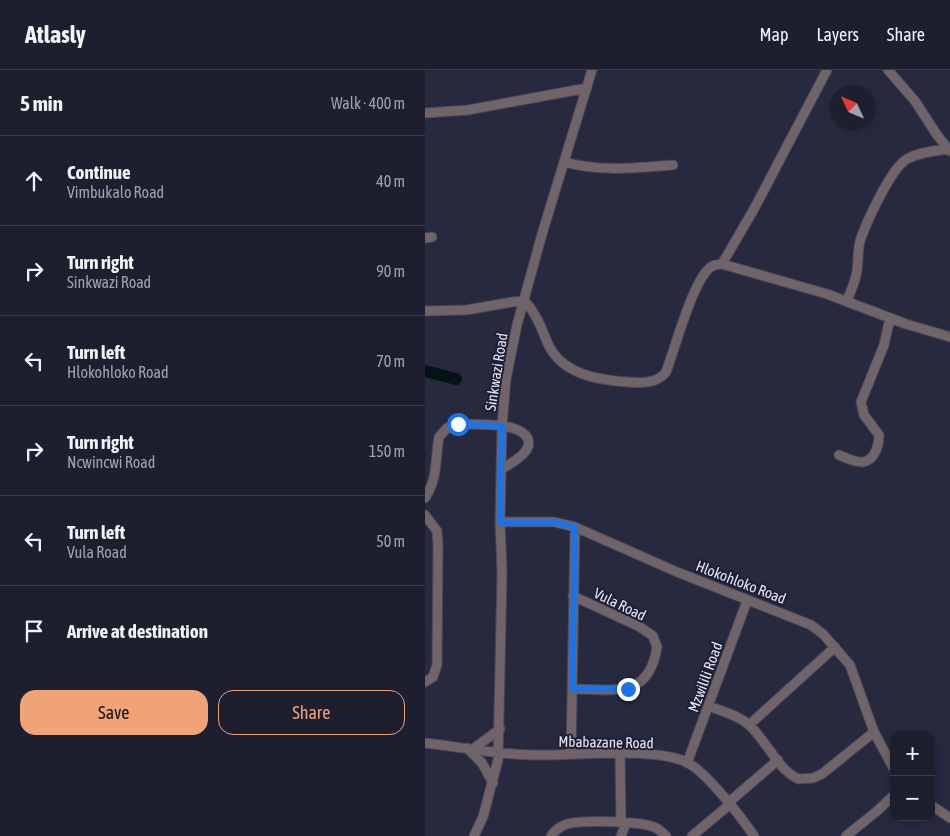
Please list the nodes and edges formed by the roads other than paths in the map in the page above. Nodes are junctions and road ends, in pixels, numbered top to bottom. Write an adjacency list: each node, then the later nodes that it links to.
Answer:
1 (592, 70): 4 (street, Sinkwazi Road)
2 (827, 70): 9 (street)
3 (888, 70): 6 (street)
4 (587, 88): 5 (street); 7 (street, Sinkwazi Road)
5 (425, 113)
6 (949, 150): 11 (street)
7 (564, 162): 8 (street); 10 (street, Sinkwazi Road)
8 (673, 165)
9 (722, 264): 10 (street); 11 (street)
10 (524, 300): 12 (street); 15 (street, Sinkwazi Road)
11 (847, 301): 13 (street)
12 (425, 310)
13 (890, 318): 14 (street); 16 (street)
14 (950, 337)
15 (502, 426): 17 (street, Sinkwazi Road); 17 (street); 18 (street)
16 (839, 455)
17 (502, 470): 20 (street, Sinkwazi Road)
18 (425, 498)
19 (425, 515): 25 (street)
20 (500, 522): 21 (street, Hlokohloko Road); 29 (street, Sinkwazi Road)
21 (575, 527): 22 (street); 23 (street, Hlokohloko Road)
22 (573, 596): 26 (street); 26 (street, Vula Road)
23 (747, 601): 24 (street, Hlokohloko Road); 27 (street, Mzwilili Road)
24 (835, 647): 28 (street); 30 (street, Hlokohloko Road)
25 (425, 682)
26 (572, 689): 34 (street)
27 (709, 706): 28 (street); 38 (street, Mzwilili Road)
28 (749, 725): 36 (street)
29 (499, 729): 32 (street); 33 (street, Sinkwazi Road)
30 (874, 732): 36 (street); 37 (street, Hlokohloko Road)
31 (425, 743): 32 (street, Mbabazane Road)
32 (470, 748): 33 (street, Mbabazane Road); 39 (street)
33 (498, 752): 34 (street, Mbabazane Road); 39 (street, Sinkwazi Road)
34 (571, 754): 35 (street, Mbabazane Road)
35 (621, 754): 38 (street, Mbabazane Road); 44 (street)
36 (778, 760): 41 (street)
37 (890, 762)
38 (687, 763): 41 (street, Mbabazane Road)
39 (493, 783): 45 (street, Sinkwazi Road)
40 (890, 799): 51 (street)
41 (728, 804): 49 (street); 50 (street, Mbabazane Road)
42 (935, 808): 43 (street)
43 (950, 818)
44 (623, 823): 46 (street); 47 (street); 48 (street)
45 (474, 836)
46 (551, 836)
47 (621, 836)
48 (666, 836)
49 (692, 836)
50 (754, 836)
51 (846, 836)

